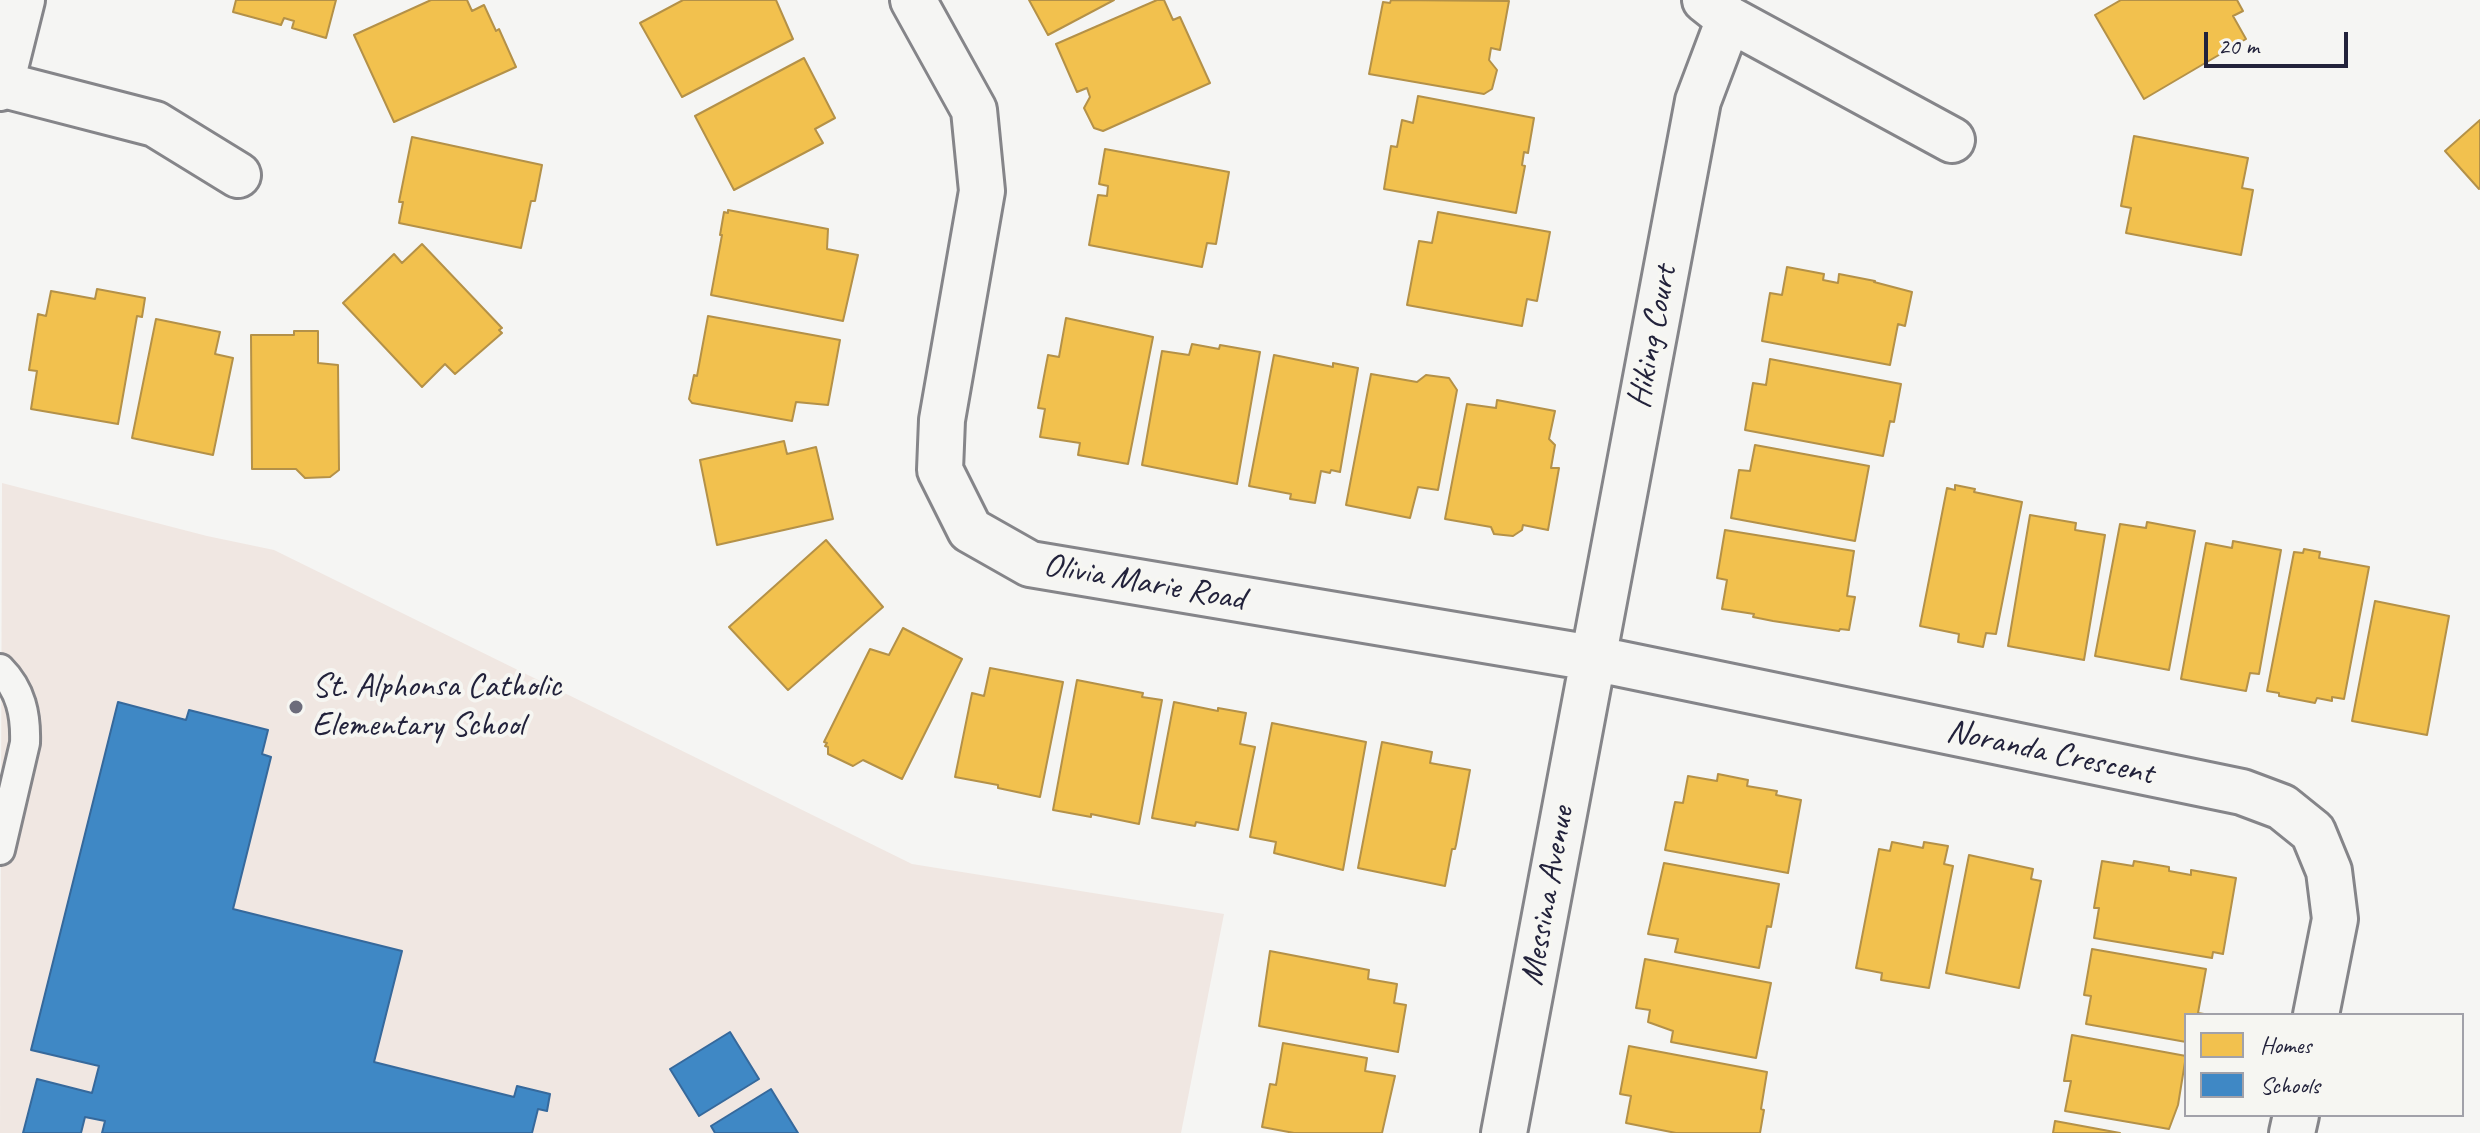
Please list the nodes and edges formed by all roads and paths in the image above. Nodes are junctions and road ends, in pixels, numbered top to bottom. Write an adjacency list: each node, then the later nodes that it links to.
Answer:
1 (22, 0): 4 (street)
2 (913, 0): 7 (street, Olivia Marie Road)
3 (1717, 10): 5 (street, Hiking Court); 7 (street, Hiking Court)
4 (0, 85): 6 (street)
5 (1952, 140)
6 (238, 175)
7 (1592, 658): 10 (street, Noranda Crescent); 11 (street, Messina Avenue)
8 (0, 669): 9 (lane)
9 (0, 850)
10 (2316, 1013)
11 (1504, 1133)

